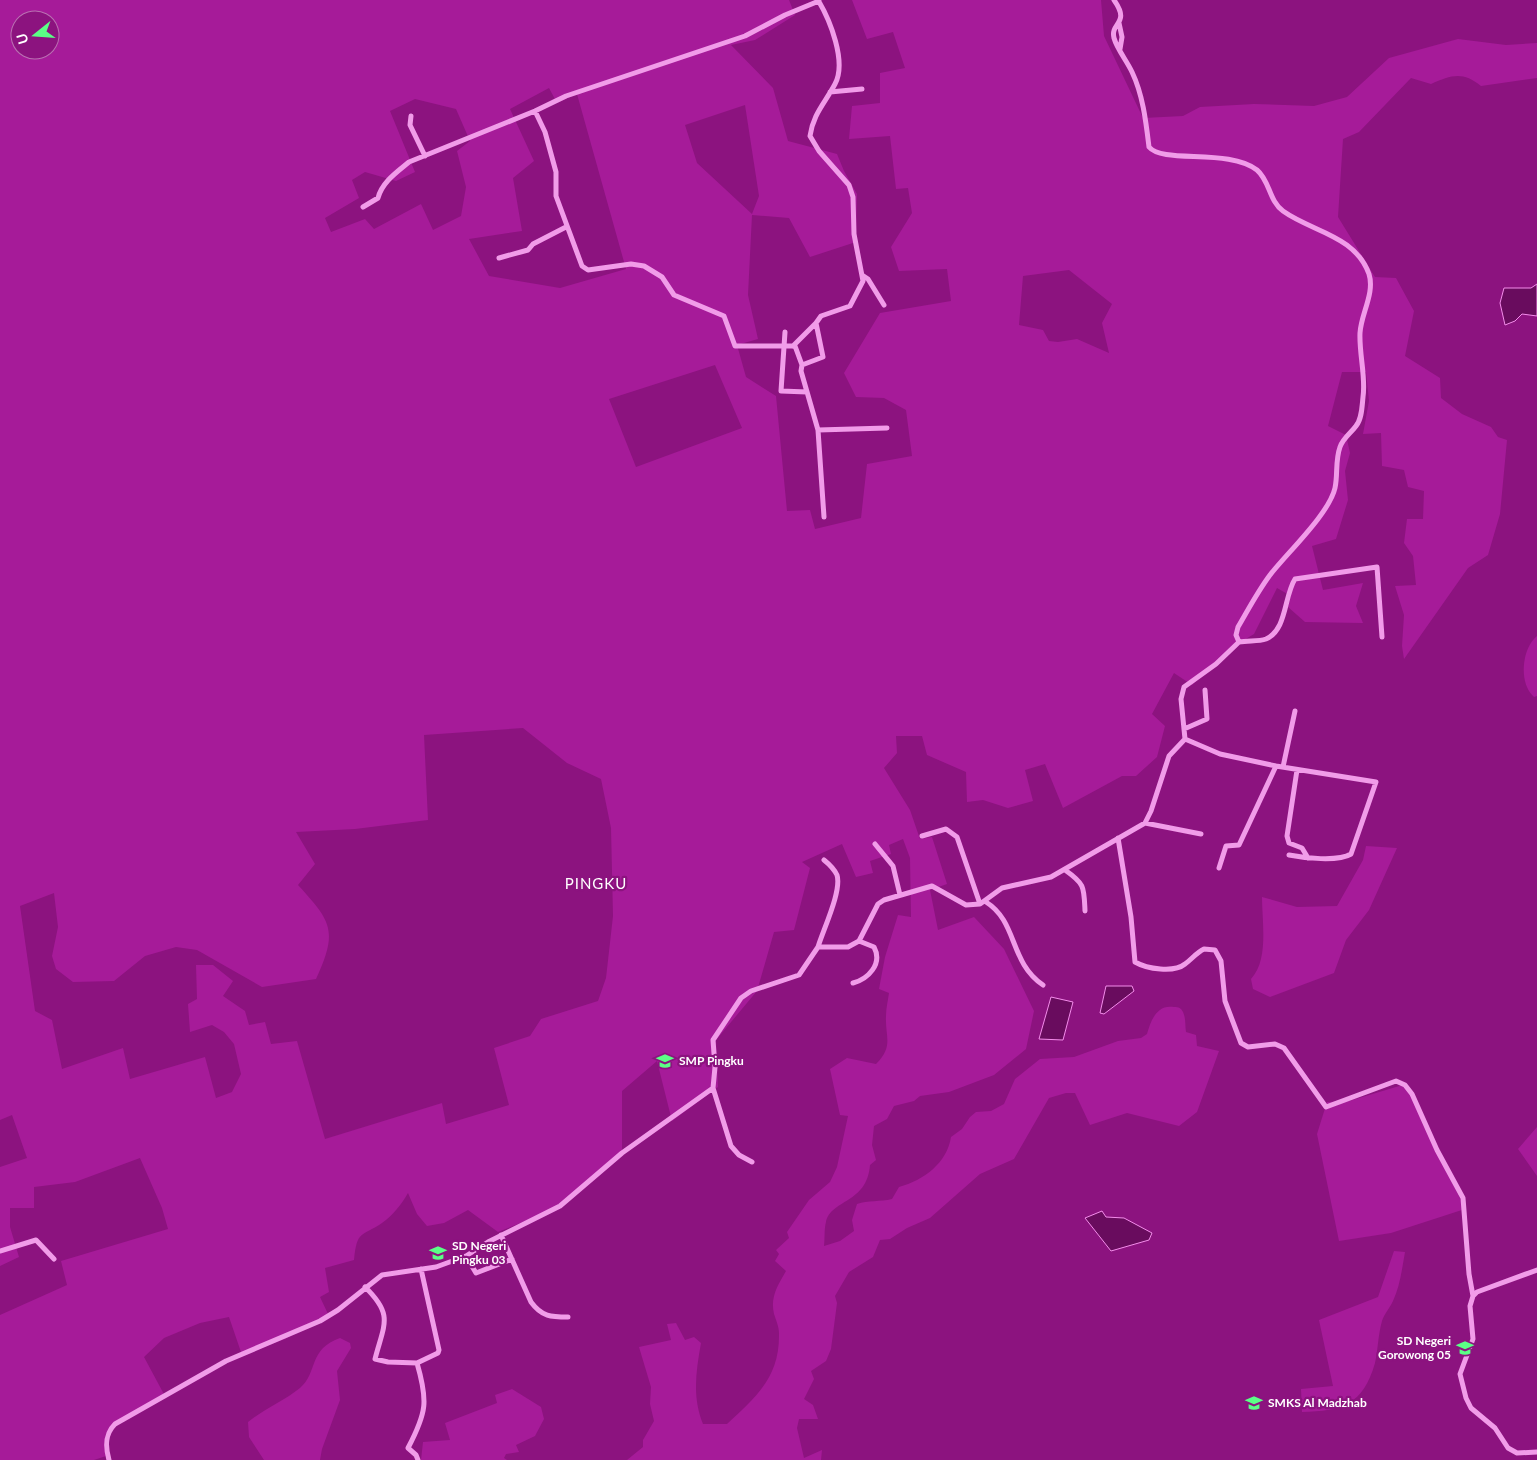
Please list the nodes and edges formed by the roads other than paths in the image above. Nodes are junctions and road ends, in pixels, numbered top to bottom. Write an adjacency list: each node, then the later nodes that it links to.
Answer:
1 (1114, 0): 23 (street)
2 (819, 1): 4 (street); 5 (street)
3 (862, 89): 4 (street)
4 (830, 92): 11 (street)
5 (535, 111): 7 (street); 9 (street)
6 (411, 116): 7 (street)
7 (425, 156): 8 (street)
8 (363, 207)
9 (566, 227): 10 (street); 15 (street)
10 (499, 258)
11 (862, 275): 12 (street); 13 (street)
12 (884, 305)
13 (816, 322): 16 (street); 17 (street)
14 (785, 332): 15 (street)
15 (784, 345): 16 (street); 18 (street)
16 (792, 346): 17 (street)
17 (802, 365): 18 (street)
18 (807, 392): 20 (street)
19 (887, 428): 20 (street)
20 (818, 430): 21 (street)
21 (824, 518)
22 (1382, 636): 23 (street)
23 (1239, 642): 26 (street)
24 (1205, 690): 26 (street)
25 (1295, 711): 29 (street)
26 (1184, 729): 27 (street)
27 (1185, 739): 28 (street); 31 (street)
28 (1276, 766): 29 (street); 39 (street)
29 (1283, 767): 30 (street)
30 (1297, 770): 37 (street); 37 (street)
31 (1145, 823): 32 (street); 34 (street)
32 (1201, 834)
33 (922, 836): 43 (street)
34 (1118, 838): 40 (street); 59 (street)
35 (874, 844): 41 (street)
36 (1289, 855): 37 (street)
37 (1308, 858)
38 (824, 860): 46 (street)
39 (1219, 868)
40 (1065, 870): 42 (street); 44 (street)
41 (900, 895): 43 (street); 45 (street)
42 (986, 902): 43 (street); 48 (street)
43 (980, 904)
44 (1085, 910)
45 (859, 941): 46 (street); 47 (street)
46 (818, 947): 49 (street)
47 (852, 983)
48 (1043, 985)
49 (713, 1088): 50 (street); 51 (street)
50 (752, 1162)
51 (502, 1235): 53 (street); 55 (street)
52 (0, 1251): 54 (street)
53 (466, 1256): 55 (street); 56 (street)
54 (54, 1259)
55 (512, 1259): 60 (street)
56 (421, 1269): 58 (street); 61 (street)
57 (1537, 1270): 59 (street)
58 (366, 1287): 61 (street); 63 (street)
59 (1473, 1296): 62 (street)
60 (568, 1317)
61 (417, 1363): 64 (street)
62 (1537, 1452)
63 (109, 1460)
64 (418, 1460)

